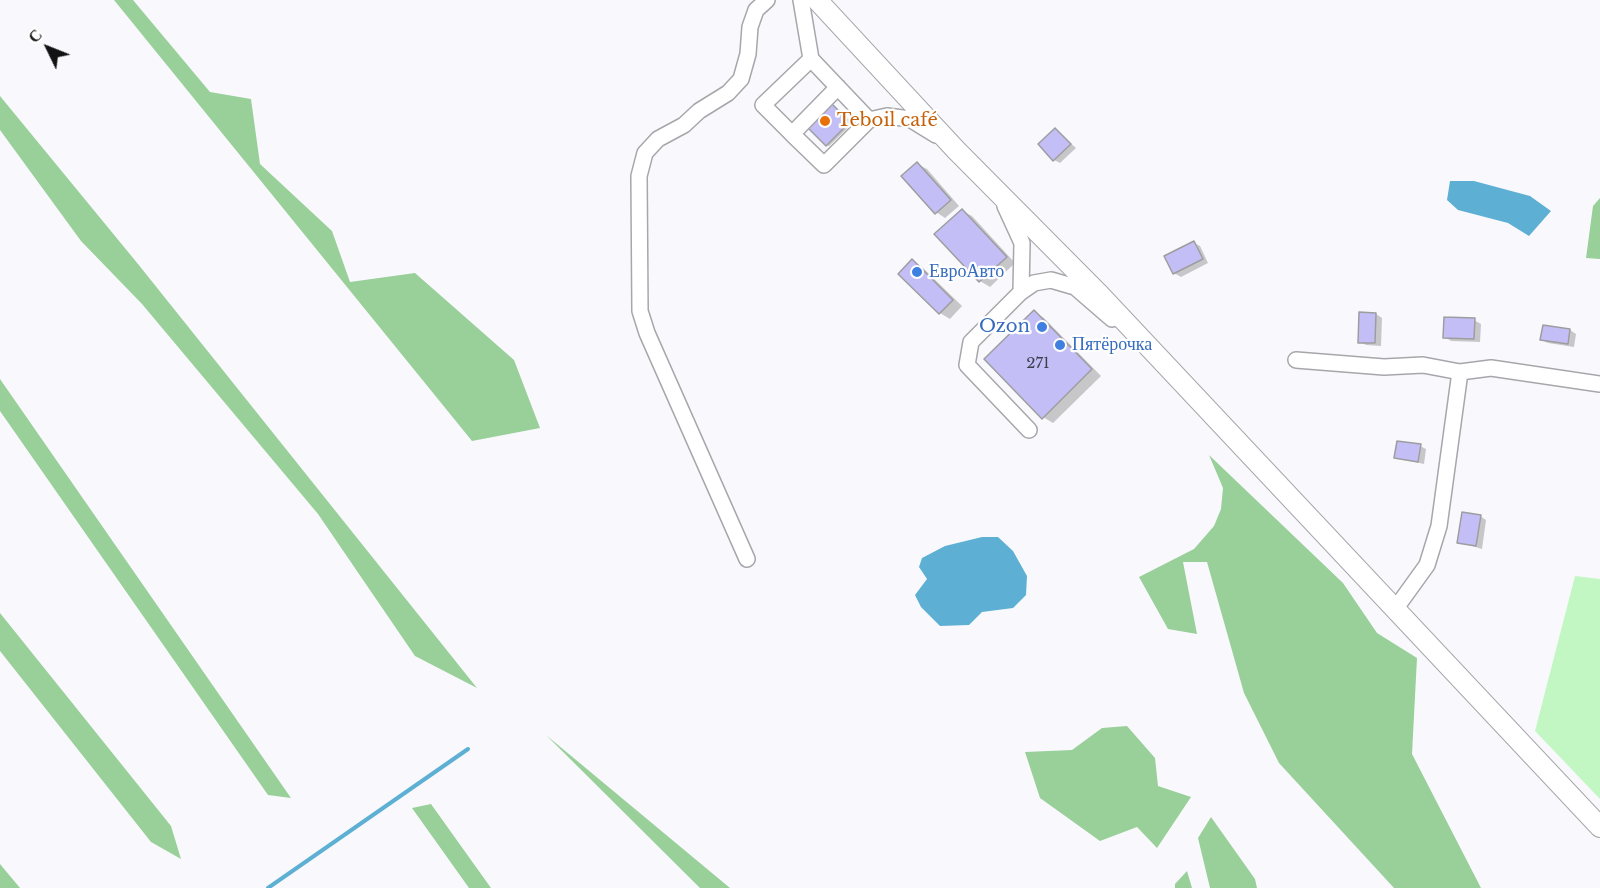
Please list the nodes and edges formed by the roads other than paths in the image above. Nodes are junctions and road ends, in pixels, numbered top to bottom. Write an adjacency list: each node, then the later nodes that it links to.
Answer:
1 (767, 0): 16 (lane)
2 (801, 0): 4 (lane)
3 (817, 0): 8 (main road)
4 (811, 58): 5 (lane); 7 (lane)
5 (838, 87): 6 (lane); 7 (lane)
6 (869, 120): 7 (lane); 8 (lane)
7 (792, 134)
8 (956, 150): 9 (main road)
9 (987, 182): 10 (lane); 12 (main road)
10 (1021, 292): 12 (lane); 15 (lane)
11 (1296, 360): 13 (lane)
12 (1172, 371): 17 (main road)
13 (1460, 372): 14 (lane); 17 (lane)
14 (1600, 384)
15 (1029, 430)
16 (747, 559)
17 (1396, 608): 18 (main road)
18 (1600, 827)

